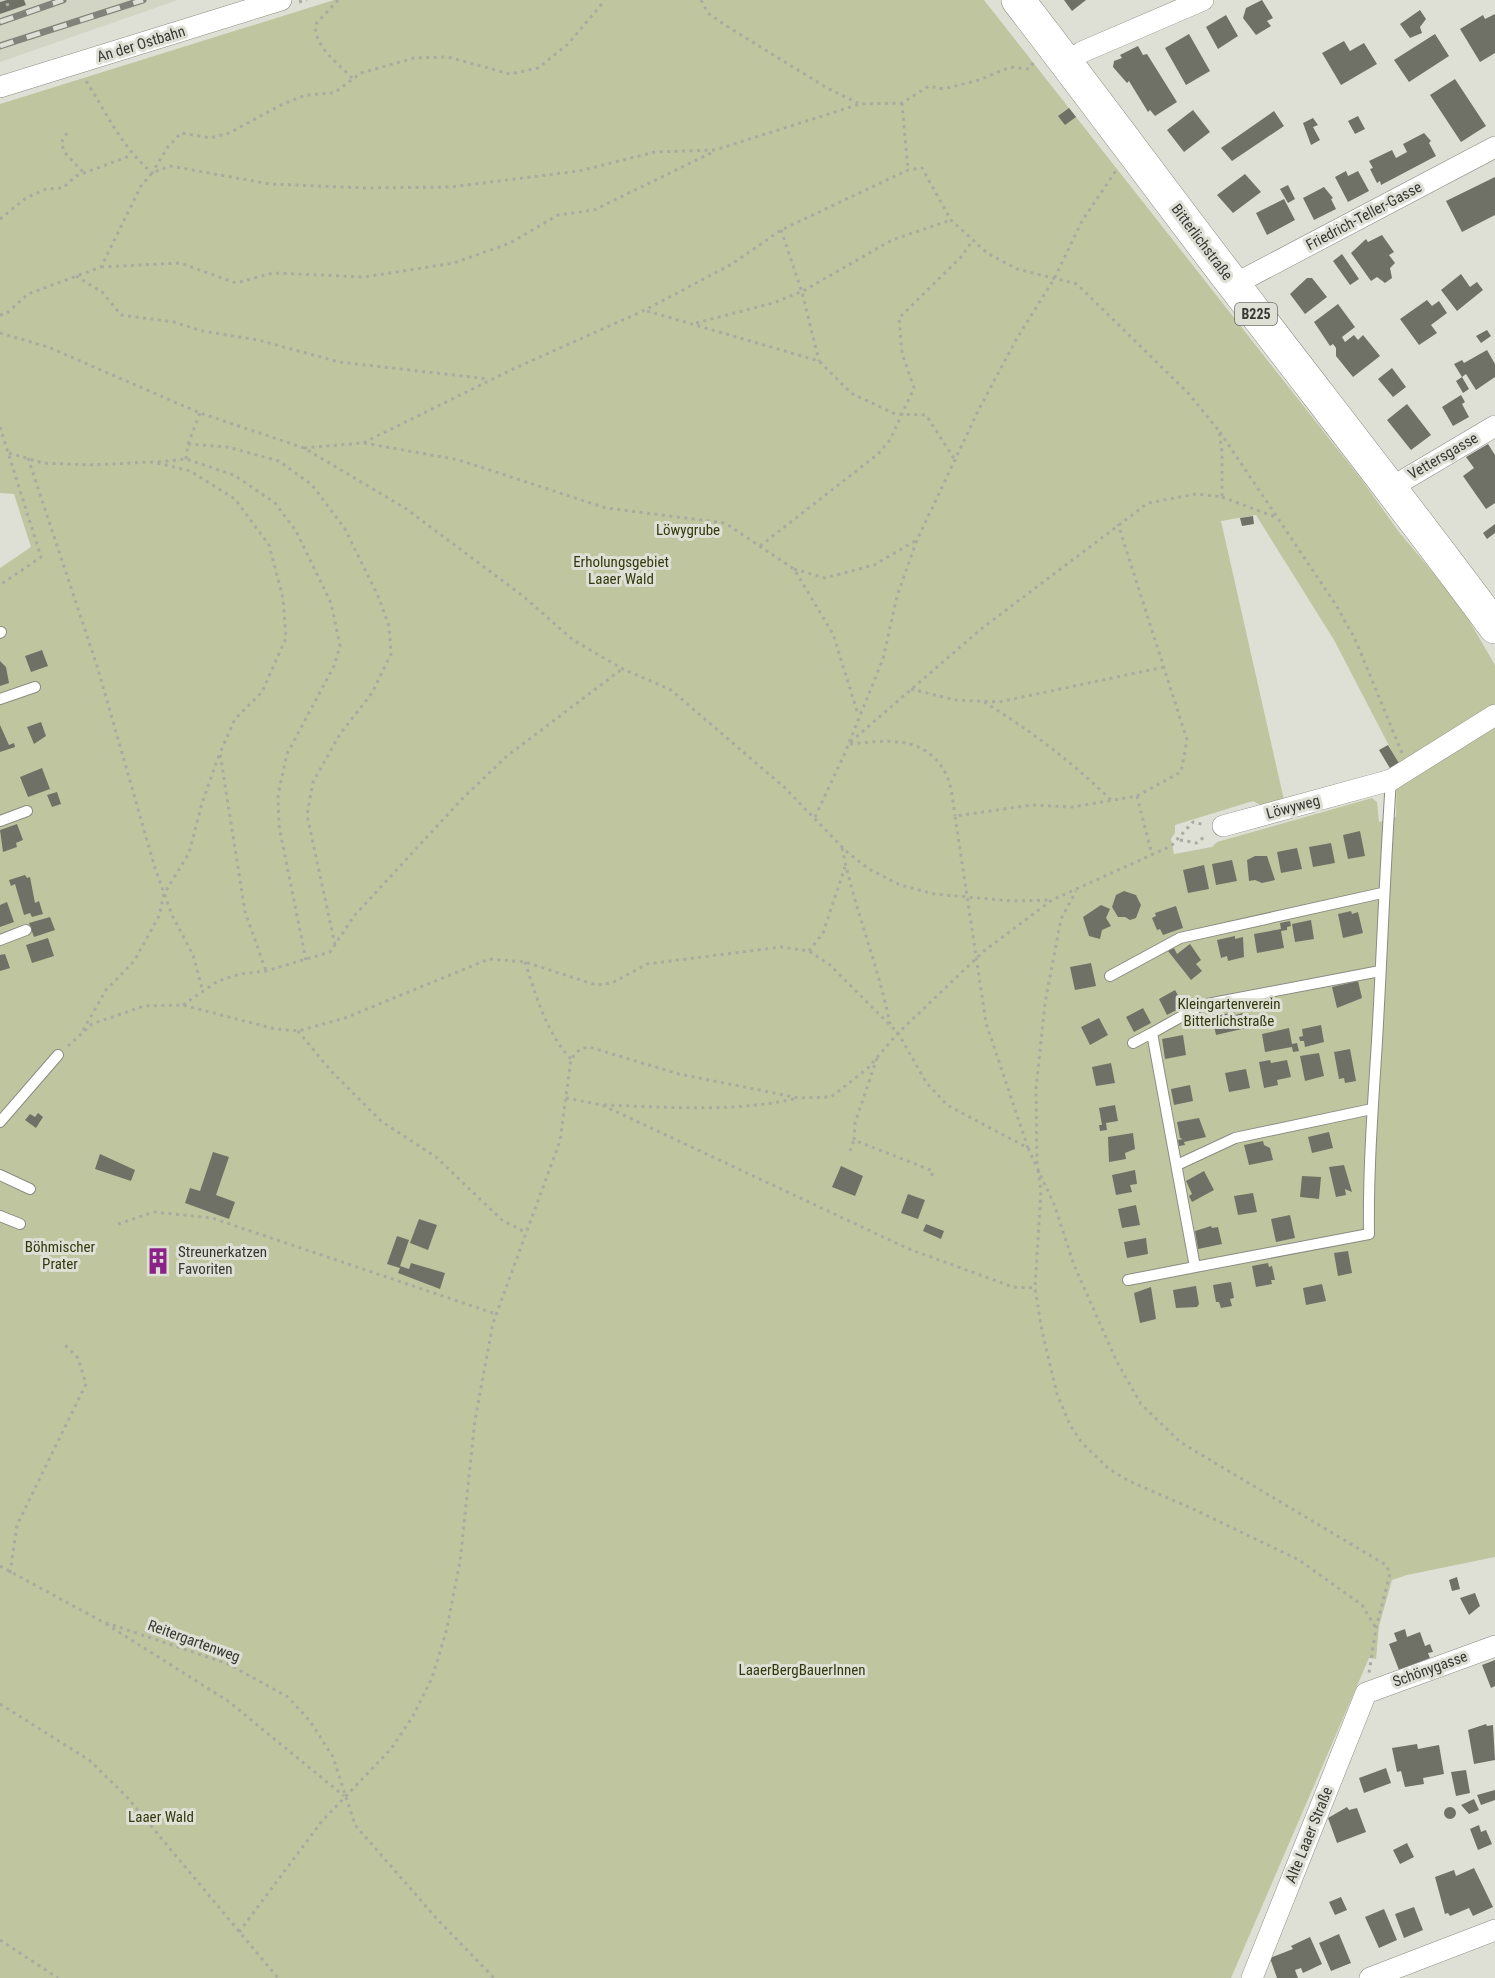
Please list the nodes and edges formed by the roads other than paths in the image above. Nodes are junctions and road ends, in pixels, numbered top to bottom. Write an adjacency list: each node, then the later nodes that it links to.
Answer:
1 (281, 0): 5 (street, An der Ostbahn)
2 (1018, 0): 4 (main road, Bitterlichstraße / B225)
3 (1203, 0): 4 (street)
4 (1052, 60): 7 (main road, Bitterlichstraße / B225)
5 (0, 87)
6 (1495, 147): 7 (street, Friedrich-Teller-Gasse)
7 (1233, 285): 9 (main road, Bitterlichstraße / B225)
8 (1495, 426): 9 (street, Vettersgasse)
9 (1392, 487): 10 (main road, Bitterlichstraße / B225)
10 (1495, 627)
11 (35, 687): 12 (lane)
12 (0, 699)
13 (1495, 715): 14 (street, Löwyweg)
14 (1390, 780): 17 (street, Löwyweg); 18 (lane)
15 (27, 811): 16 (lane)
16 (0, 821)
17 (1217, 827)
18 (1382, 893): 21 (lane); 22 (lane)
19 (26, 930): 20 (lane)
20 (0, 940)
21 (1380, 971): 23 (lane); 26 (lane)
22 (1110, 976)
23 (1152, 1033): 24 (lane); 28 (lane)
24 (1133, 1043)
25 (58, 1055): 27 (lane)
26 (1372, 1108): 28 (lane); 33 (lane)
27 (0, 1122)
28 (1178, 1165): 33 (lane)
29 (0, 1174): 30 (lane)
30 (30, 1189)
31 (0, 1216): 32 (lane)
32 (20, 1224)
33 (1195, 1267): 34 (lane)
34 (1128, 1280)
35 (1495, 1646): 36 (street, Schönygasse)
36 (1367, 1685): 38 (street, Alte Laaer Straße)
37 (1495, 1930): 39 (street)
38 (1252, 1978)
39 (1370, 1978)

